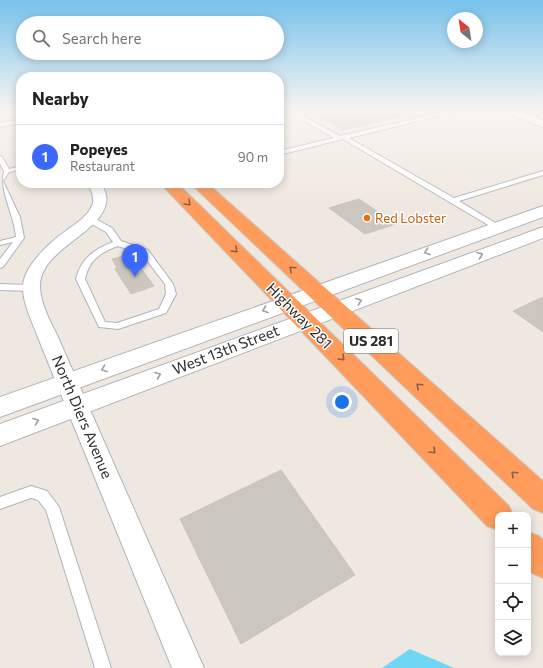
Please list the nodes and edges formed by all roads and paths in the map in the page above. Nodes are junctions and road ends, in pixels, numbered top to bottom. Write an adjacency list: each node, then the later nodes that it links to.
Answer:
1 (325, 141): 3 (lane)
2 (348, 141): 12 (lane)
3 (284, 152)
4 (0, 158): 6 (lane)
5 (16, 169): 6 (lane)
6 (7, 171): 8 (lane)
7 (543, 173): 12 (lane)
8 (0, 181): 17 (lane)
9 (98, 188): 14 (street)
10 (173, 188): 24 (highway, Highway 281 / US 281, one-way to 24)
11 (203, 188): 23 (highway, Highway 281 / US 281, one-way to 11)
12 (453, 201): 15 (lane)
13 (543, 211): 15 (main road, West 13th Street)
14 (90, 220): 18 (lane); 22 (street)
15 (498, 227): 23 (main road, West 13th Street, one-way to 23)
16 (543, 232): 25 (main road, West 13th Street, one-way to 16)
17 (20, 238): 19 (lane); 20 (lane)
18 (118, 243): 18 (lane)
19 (0, 244)
20 (0, 265)
21 (0, 287): 22 (lane)
22 (30, 288): 27 (street, North Diers Avenue)
23 (317, 292): 24 (main road, West 13th Street); 25 (highway, Highway 281 / US 281)
24 (286, 302): 26 (highway, Highway 281 / US 281); 27 (main road, West 13th Street, one-way to 27)
25 (336, 309): 26 (main road, West 13th Street); 31 (highway, Highway 281 / US 281, one-way to 25)
26 (304, 321): 28 (main road, West 13th Street, one-way to 26); 33 (highway, Highway 281 / US 281, one-way to 33)
27 (67, 383): 28 (street, North Diers Avenue); 29 (main road, West 13th Street)
28 (77, 406): 30 (main road, West 13th Street, one-way to 28); 37 (street, North Diers Avenue)
29 (0, 407)
30 (0, 435)
31 (543, 500)
32 (0, 503): 36 (lane)
33 (495, 513)
34 (530, 548): 35 (highway)
35 (543, 562)
36 (103, 668)
37 (188, 668)

